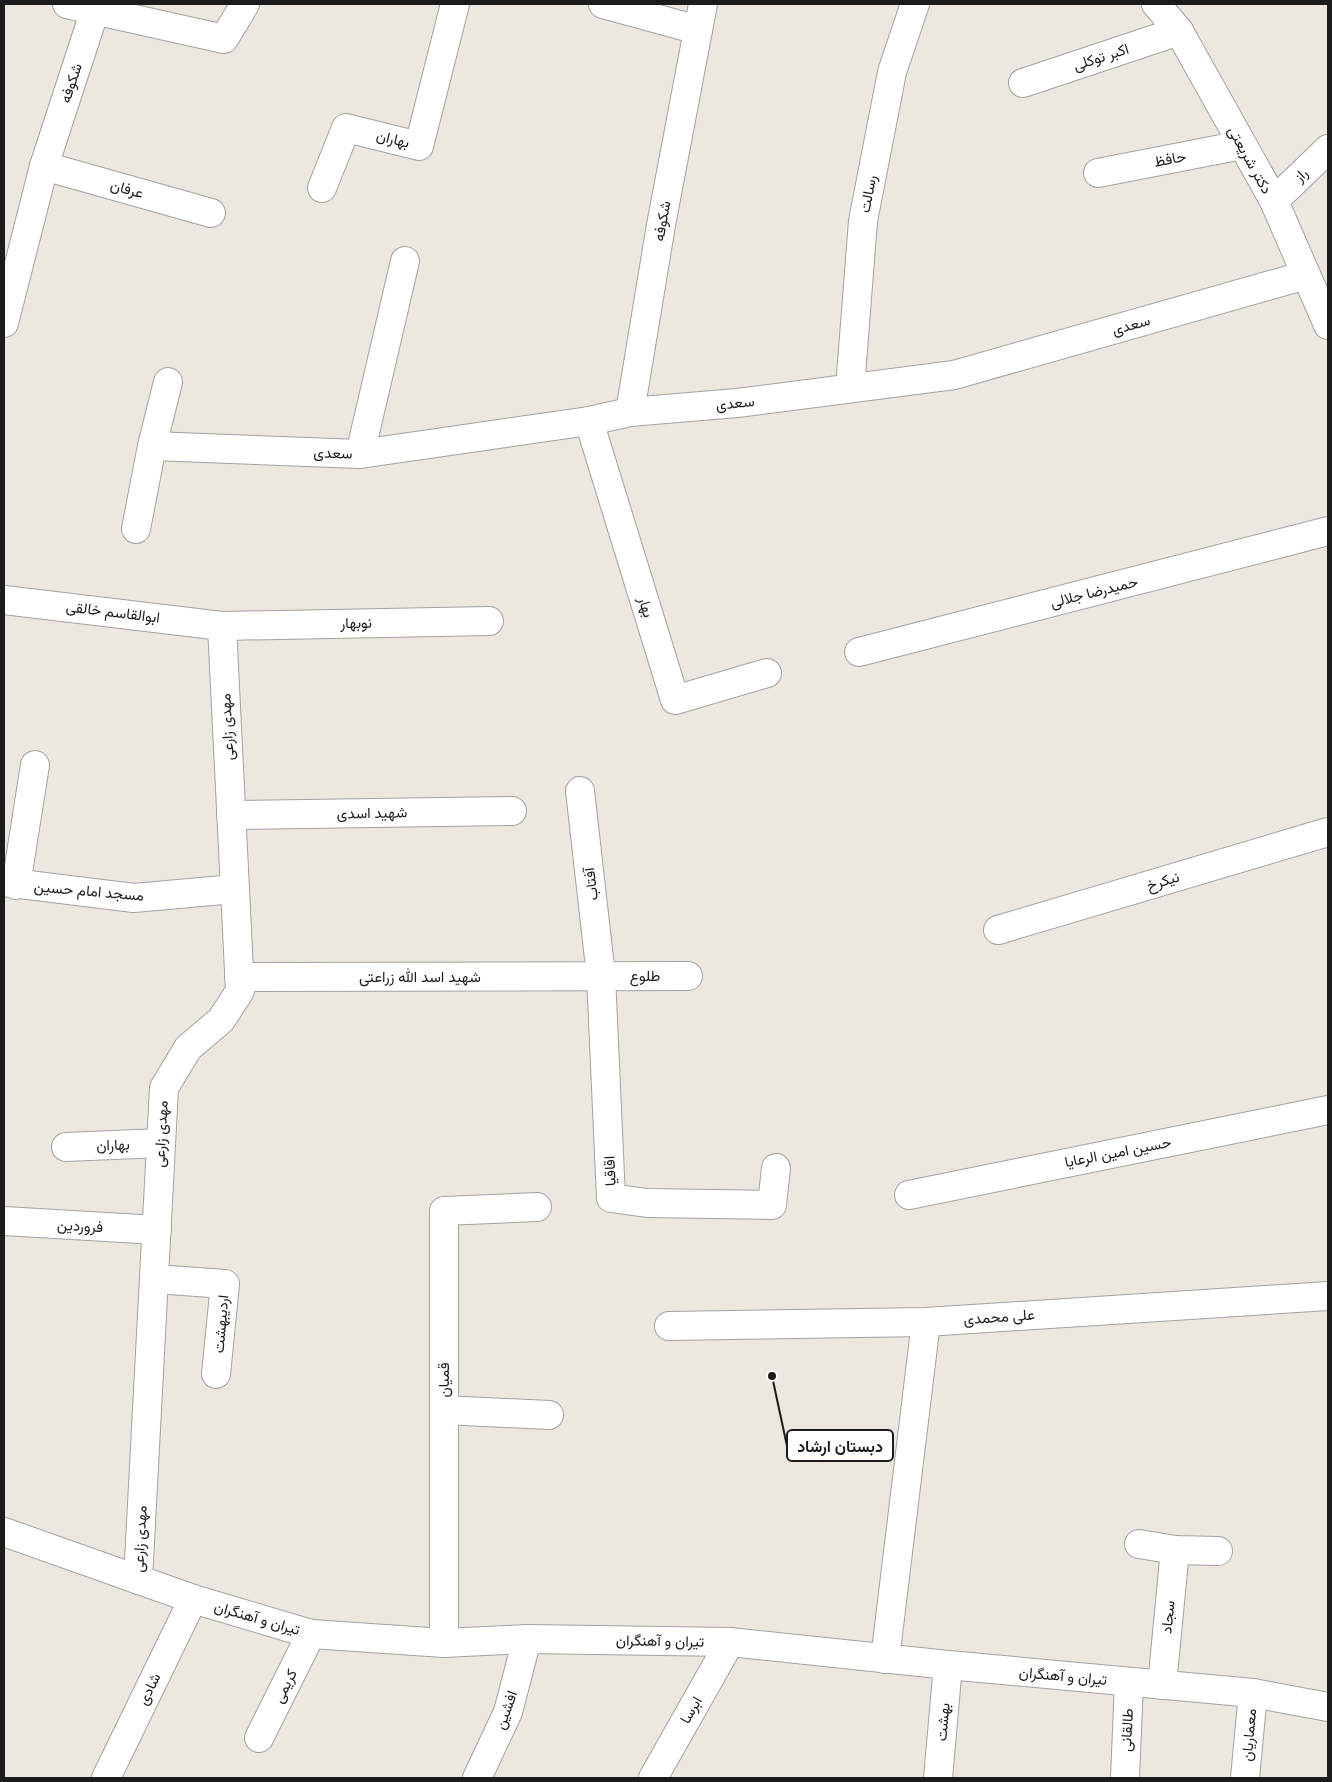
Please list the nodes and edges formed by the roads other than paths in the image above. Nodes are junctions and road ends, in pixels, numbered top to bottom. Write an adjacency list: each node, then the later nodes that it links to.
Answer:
1 (67, 4): 8 (street)
2 (245, 4): 8 (street)
3 (455, 4): 16 (street, بهاران)
4 (604, 4): 9 (street)
5 (703, 4): 9 (street, شکوفه)
6 (914, 4): 24 (street, رسالت)
7 (1156, 4): 10 (street, دکتر شریعتی)
8 (95, 10): 14 (street, شکوفه)
9 (698, 30): 25 (street, شکوفه)
10 (1178, 31): 11 (street, اکبر توکلی); 12 (street, دکتر شریعتی)
11 (1023, 83)
12 (1242, 145): 15 (street, حافظ); 17 (street, دکتر شریعتی)
13 (1328, 149): 17 (street, راز)
14 (44, 166): 18 (street, عرفان); 22 (street, شکوفه)
15 (1098, 173)
16 (322, 188)
17 (1274, 201): 20 (street, دکتر شریعتی)
18 (211, 213)
19 (405, 261): 28 (street)
20 (1306, 275): 21 (street, دکتر شریعتی); 24 (street, سعدی)
21 (1324, 307)
22 (4, 323)
23 (168, 382): 27 (street)
24 (850, 388): 25 (street, سعدی)
25 (630, 412): 26 (street, سعدی)
26 (589, 421): 28 (street, سعدی); 35 (street, بهار)
27 (152, 446): 28 (street, سعدی); 29 (street)
28 (360, 454)
29 (136, 529)
30 (1328, 532): 34 (street, حمیدرضا جلالی)
31 (4, 600): 33 (street, ابوالقاسم خالقی)
32 (490, 621): 33 (street, نوبهار)
33 (222, 626): 39 (street, مهدی زارعی)
34 (859, 652)
35 (767, 673)
36 (35, 765): 41 (street)
37 (580, 791): 44 (street, آفتاب)
38 (512, 811): 39 (street, شهید اسدی)
39 (231, 815): 42 (street, مهدی زارعی)
40 (1328, 832): 43 (street, نیکرخ)
41 (10, 883): 42 (street, مسجد امام حسین)
42 (234, 889): 46 (street, مهدی زارعی)
43 (998, 930)
44 (601, 976): 45 (street, طلوع); 46 (street, شهید اسد الله زراعتی); 50 (street, اقاقیا)
45 (688, 976)
46 (239, 977): 48 (street, مهدی زارعی)
47 (1328, 1110): 51 (street, حسین امین الرعایا)
48 (161, 1144): 49 (street, بهاران); 54 (street, مهدی زارعی)
49 (66, 1147)
50 (776, 1168)
51 (909, 1195)
52 (537, 1207): 60 (street, قمیان)
53 (4, 1221): 54 (street, فروردین)
54 (157, 1230): 55 (street, مهدی زارعی)
55 (155, 1280): 59 (street, اردیبهشت); 66 (street, مهدی زارعی)
56 (1328, 1296): 57 (street, علی محمدی)
57 (926, 1322): 58 (street, علی محمدی); 72 (street)
58 (669, 1326)
59 (216, 1374)
60 (444, 1410): 61 (street); 71 (street, قمیان)
61 (549, 1415)
62 (4, 1532): 66 (street, تیران و آهنگران)
63 (1139, 1544): 64 (street)
64 (1175, 1550): 65 (street); 75 (street, سجاد)
65 (1218, 1551)
66 (138, 1580): 67 (street, تیران و آهنگران)
67 (193, 1599): 68 (street, تیران و آهنگران); 79 (street, شادی)
68 (311, 1634): 71 (street, تیران و آهنگران); 78 (street, کریمی)
69 (527, 1639): 70 (street, تیران و آهنگران); 71 (street, تیران و آهنگران); 80 (street, افشین)
70 (730, 1642): 72 (street, تیران و آهنگران); 81 (street, ابرسا)
71 (444, 1643)
72 (885, 1659): 73 (street, تیران و آهنگران)
73 (948, 1665): 74 (street, تیران و آهنگران); 82 (street, بهشت)
74 (1129, 1682): 75 (street, تیران و آهنگران); 83 (street, طالقانی)
75 (1162, 1685): 76 (street, تیران و آهنگران)
76 (1253, 1692): 77 (street, تیران و آهنگران); 84 (street, معماریان)
77 (1328, 1707)
78 (259, 1738)
79 (106, 1778)
80 (477, 1778)
81 (653, 1778)
82 (938, 1778)
83 (1125, 1778)
84 (1245, 1778)

